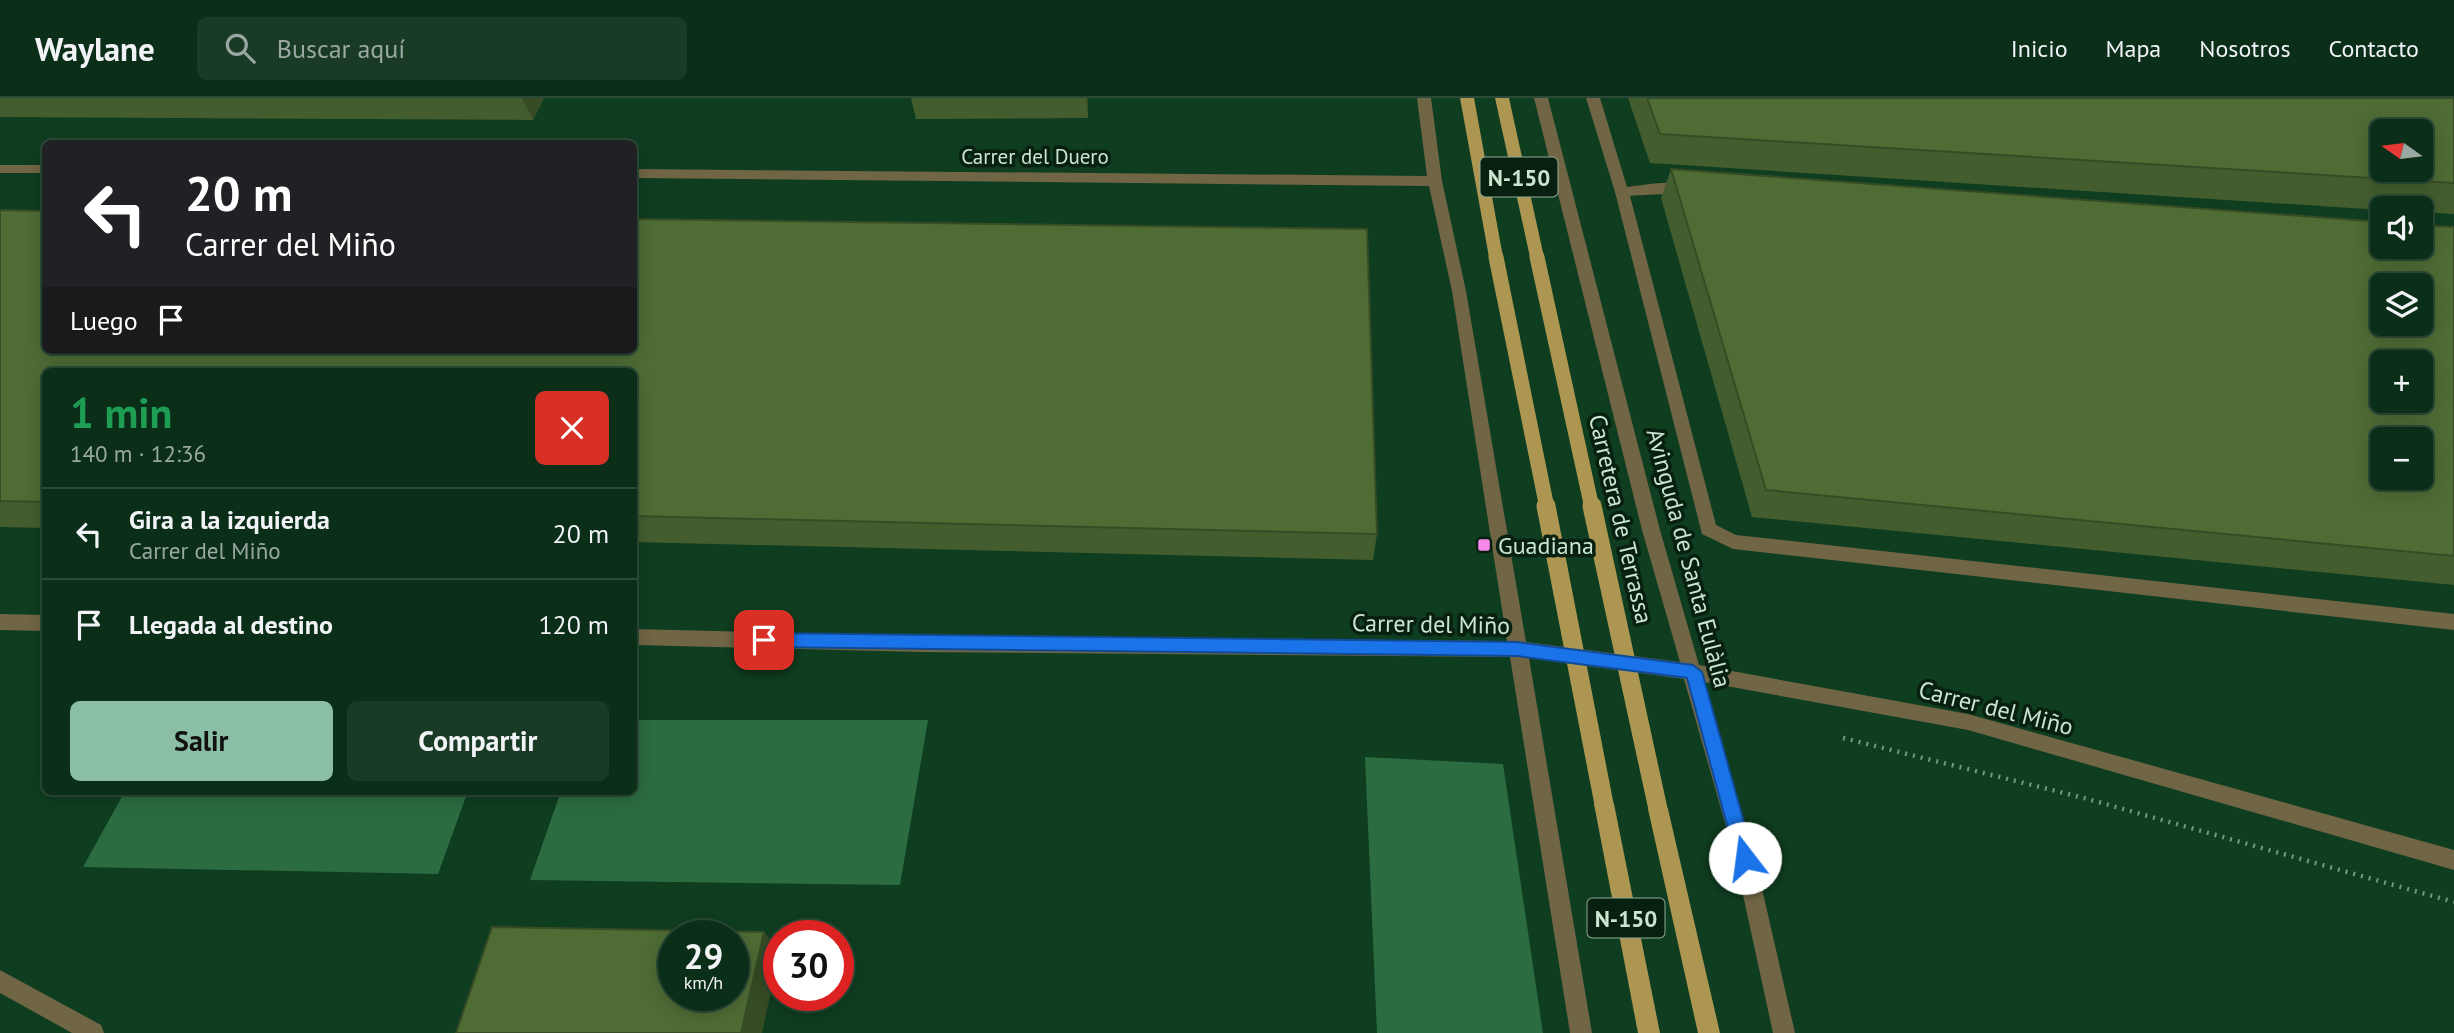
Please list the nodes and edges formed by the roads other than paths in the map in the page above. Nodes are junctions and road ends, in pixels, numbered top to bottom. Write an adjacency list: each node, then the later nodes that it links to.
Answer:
1 (1424, 98): 9 (street)
2 (1467, 98): 22 (main road, N-150, bridge)
3 (1502, 98): 23 (main road, Carretera de Terrassa / N-150, bridge)
4 (1541, 98): 17 (street, Avinguda de Santa Eulàlia)
5 (1593, 98): 11 (street)
6 (0, 169): 7 (street)
7 (42, 169)
8 (637, 174): 9 (street, Carrer del Duero)
9 (1435, 181): 16 (street)
10 (1701, 191): 11 (street)
11 (1622, 192): 13 (street)
12 (0, 622): 14 (street)
13 (2454, 622)
14 (42, 623)
15 (637, 637): 16 (street, Carrer del Miño)
16 (1517, 649): 17 (street, Carrer del Miño); 21 (street)
17 (1693, 672): 18 (street, Carrer del Miño); 24 (street, Avinguda de Santa Eulàlia)
18 (2454, 860)
19 (0, 981): 20 (street)
20 (93, 1033)
21 (1581, 1033)
22 (1649, 1033)
23 (1709, 1033)
24 (1784, 1033)

